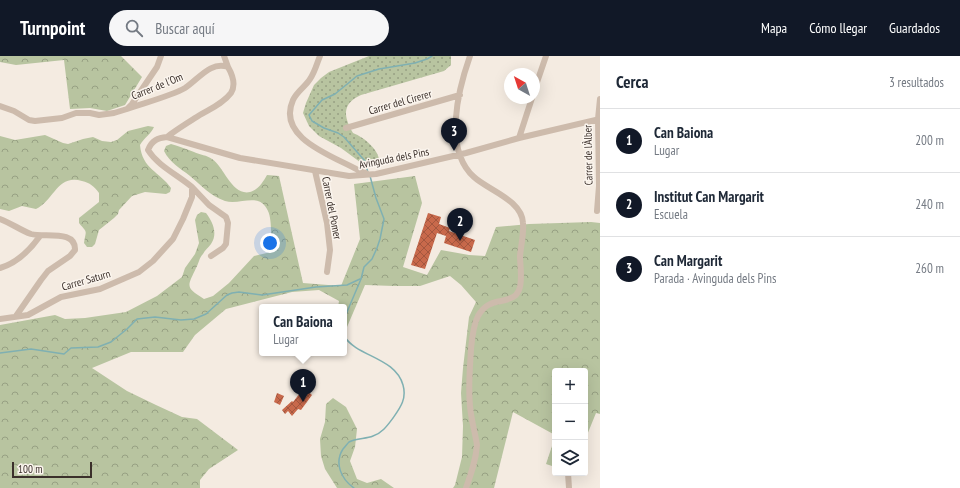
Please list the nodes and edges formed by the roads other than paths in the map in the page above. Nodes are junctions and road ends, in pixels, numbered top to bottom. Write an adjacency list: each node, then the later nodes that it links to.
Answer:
1 (161, 56): 12 (street)
2 (224, 56): 6 (street)
3 (320, 56): 19 (street)
4 (470, 56): 8 (street)
5 (546, 56): 7 (street)
6 (228, 67): 12 (street, Carrer de l'Om); 15 (street)
7 (540, 74)
8 (460, 95): 14 (street, Carrer del Cirerer); 17 (street)
9 (600, 99): 13 (street, Carrer de l'Àlber)
10 (530, 104): 16 (street)
11 (0, 106): 12 (street, Carrer de l'Om)
12 (127, 109)
13 (599, 119): 16 (street, Avinguda dels Pins); 21 (street, Carrer de l'Àlber)
14 (346, 128)
15 (167, 137): 18 (street, Avinguda dels Pins); 20 (street)
16 (519, 138): 17 (street, Avinguda dels Pins)
17 (459, 154): 19 (street, Avinguda dels Pins); 30 (street)
18 (315, 171): 19 (street, Avinguda dels Pins); 26 (street, Carrer del Pomer)
19 (370, 175)
20 (192, 187): 24 (street); 27 (street, Carrer Saturn)
21 (597, 211)
22 (0, 219): 23 (street)
23 (40, 236): 25 (street); 27 (street)
24 (211, 256)
25 (0, 268)
26 (327, 272)
27 (16, 316): 28 (street, Carrer Saturn)
28 (0, 319)
29 (568, 476): 31 (street)
30 (466, 488)
31 (569, 488)

